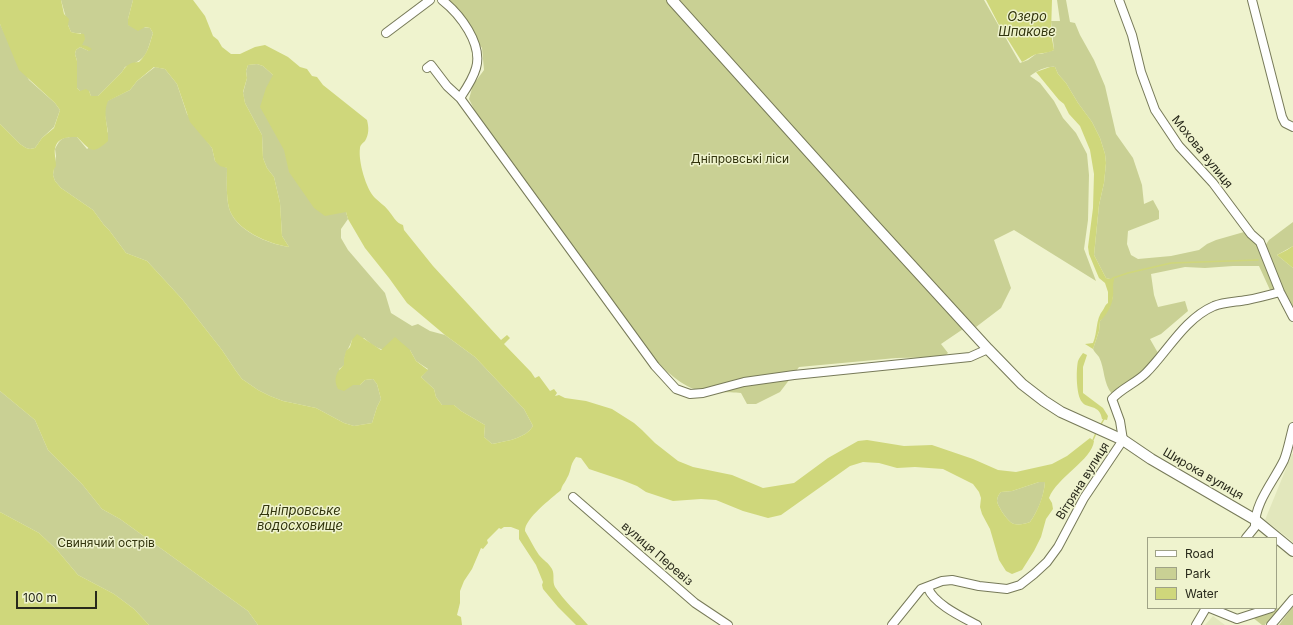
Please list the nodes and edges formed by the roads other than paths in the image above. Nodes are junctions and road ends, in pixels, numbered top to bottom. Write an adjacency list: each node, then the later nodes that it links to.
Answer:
1 (430, 0): 6 (street)
2 (442, 0): 8 (street)
3 (672, 0): 12 (main road, Широка вулиця)
4 (1119, 0): 10 (street, Мохова вулиця)
5 (1252, 0): 9 (street)
6 (386, 33)
7 (427, 68): 8 (street)
8 (460, 98): 12 (street)
9 (1293, 127)
10 (1280, 292): 11 (street); 14 (street, Вітряна вулиця)
11 (1293, 317)
12 (988, 349): 14 (main road, Широка вулиця)
13 (1293, 427): 16 (street)
14 (1123, 440): 16 (main road, Широка вулиця); 21 (street, Вітряна вулиця)
15 (573, 496): 27 (street, вулиця Перевіз)
16 (1254, 519): 17 (street); 18 (main road, Широка вулиця)
17 (1247, 537)
18 (1276, 537)
19 (1277, 538): 20 (main road, Широка вулиця)
20 (1293, 551)
21 (928, 588): 28 (street, Вітряна вулиця); 29 (street)
22 (1293, 599): 23 (street); 31 (street)
23 (1277, 606)
24 (1205, 609): 30 (street)
25 (1212, 609): 26 (street)
26 (1268, 609)
27 (728, 625)
28 (892, 625)
29 (977, 625)
30 (1196, 625)
31 (1271, 625)

